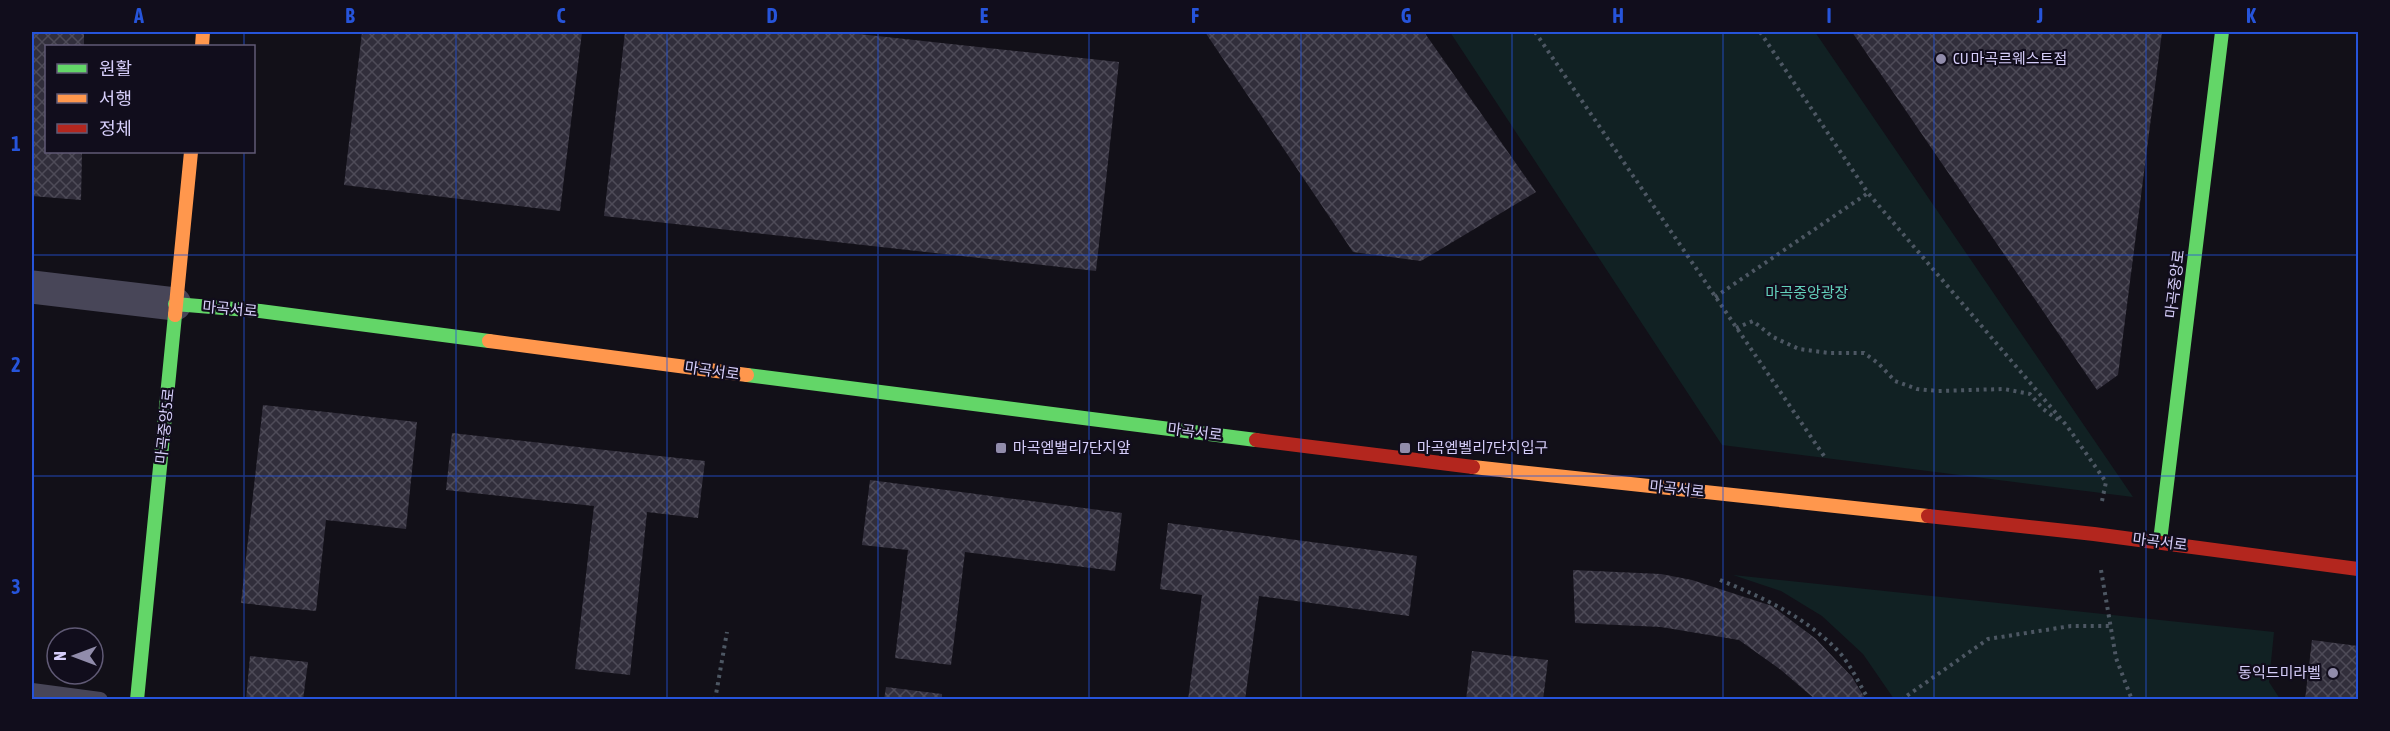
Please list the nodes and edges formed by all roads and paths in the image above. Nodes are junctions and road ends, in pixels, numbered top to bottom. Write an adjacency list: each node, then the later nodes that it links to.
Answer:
1 (1535, 32): 7 (path)
2 (1760, 32): 5 (path)
3 (2222, 32): 13 (street, 마곡중앙로)
4 (190, 153): 8 (street, 마곡중앙5로)
5 (1868, 193): 7 (path); 10 (path)
6 (32, 287): 8 (street, 마곡서로)
7 (1715, 297): 9 (path)
8 (175, 304): 12 (street, 마곡서로); 20 (street, 마곡중앙5로)
9 (1736, 328): 10 (path); 11 (path)
10 (2067, 426): 12 (path)
11 (1824, 456)
12 (2094, 534): 13 (street, 마곡서로); 16 (path)
13 (2160, 541): 14 (street, 마곡서로)
14 (2358, 569)
15 (1720, 580): 22 (path)
16 (2111, 626): 23 (path); 24 (path)
17 (727, 632): 21 (path)
18 (32, 691): 19 (lane)
19 (100, 699)
20 (137, 699)
21 (715, 699)
22 (1869, 699)
23 (1901, 699)
24 (2132, 699)

